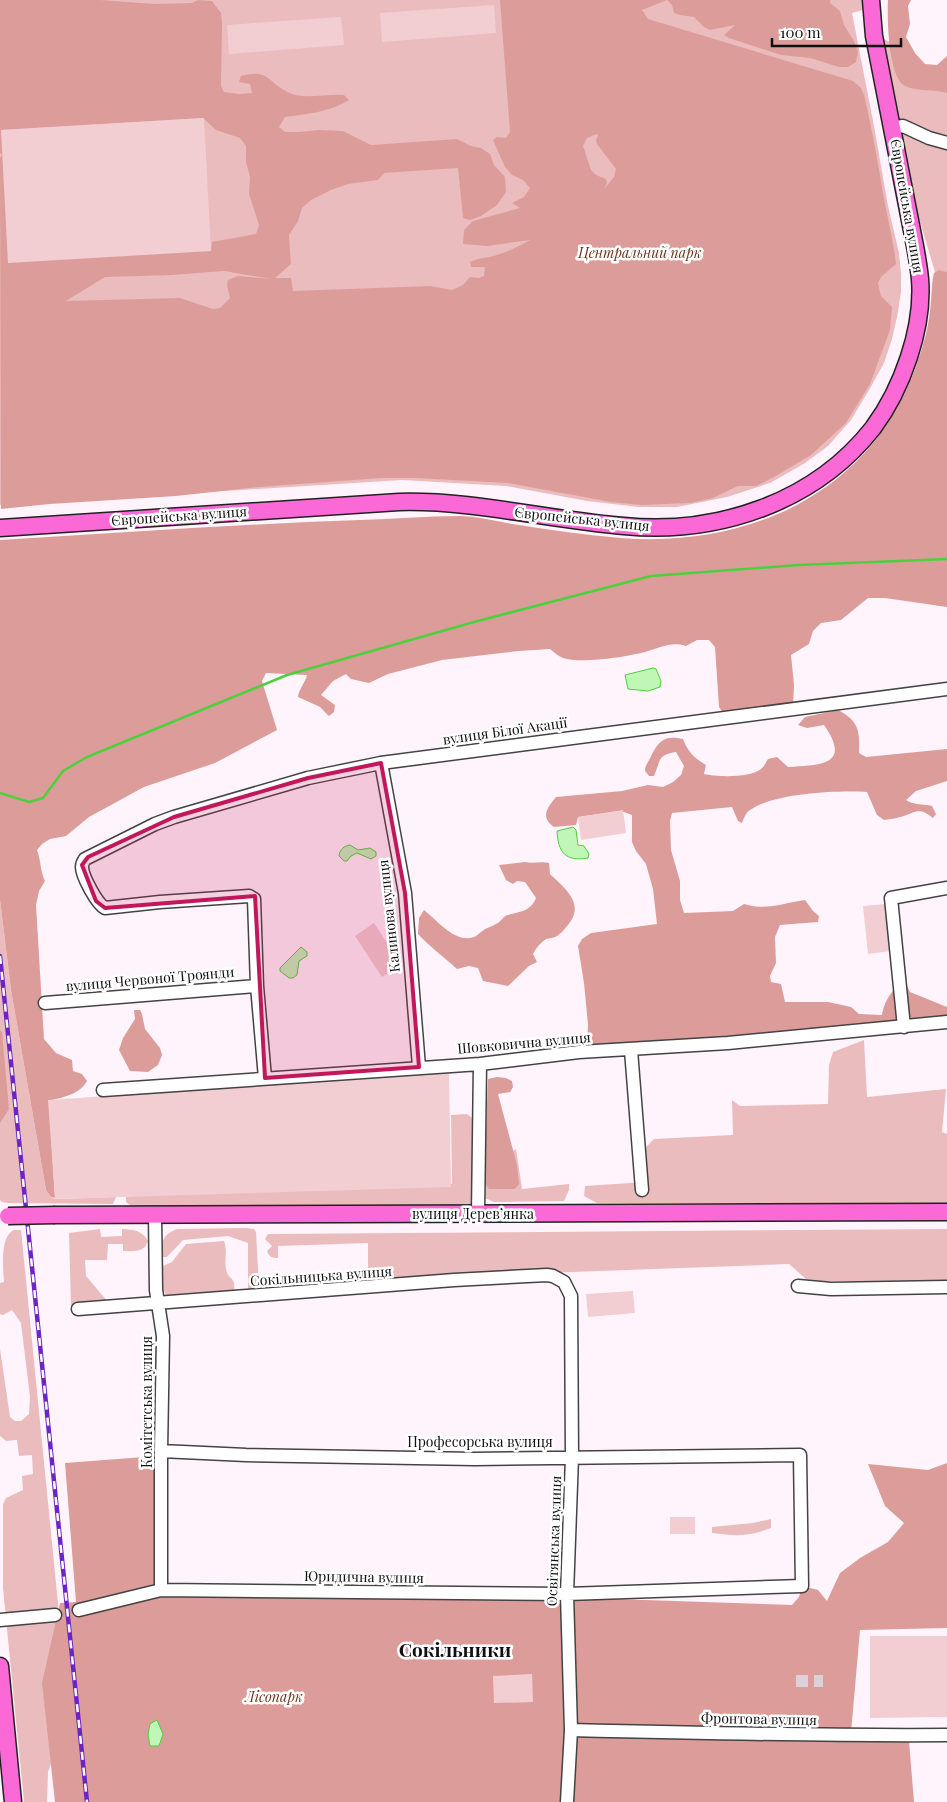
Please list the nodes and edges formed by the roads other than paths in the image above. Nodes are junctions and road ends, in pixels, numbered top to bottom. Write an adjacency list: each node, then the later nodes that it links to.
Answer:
1 (871, 0): 2 (main road, Європейська вулиця)
2 (892, 128): 3 (street); 4 (main road, Європейська вулиця)
3 (947, 143)
4 (0, 528)
5 (947, 689): 6 (street, вулиця Білої Акації)
6 (381, 763): 8 (street, вулиця Білої Акації); 14 (street, Калинова вулиця)
7 (947, 888): 11 (street)
8 (258, 986): 9 (street, вулиця Червоної Троянди); 15 (street)
9 (45, 1003)
10 (947, 1022): 11 (street, Шовковична вулиця)
11 (904, 1027): 12 (street, Шовковична вулиця)
12 (631, 1050): 13 (street, Шовковична вулиця); 17 (street)
13 (480, 1064): 14 (street, Шовковична вулиця); 20 (street)
14 (419, 1067): 15 (street, Шовковична вулиця)
15 (265, 1078): 16 (street, Шовковична вулиця)
16 (103, 1090)
17 (642, 1190)
18 (947, 1212): 20 (main road, вулиця Дерев’янка)
19 (155, 1214): 20 (main road, вулиця Дерев’янка); 21 (main road, вулиця Дерев’янка, bridge); 25 (street, Комітетська вулиця)
20 (478, 1214)
21 (4, 1216)
22 (564, 1282): 25 (street, Сокільницька вулиця); 29 (street, Освітянська вулиця)
23 (798, 1286): 24 (street)
24 (947, 1287)
25 (157, 1302): 26 (street, Сокільницька вулиця); 27 (street, Комітетська вулиця)
26 (78, 1309)
27 (161, 1450): 29 (street, Професорська вулиця); 30 (street, Комітетська вулиця)
28 (800, 1455): 29 (street, Професорська вулиця); 31 (street, Юридична вулиця)
29 (572, 1456): 31 (street, Освітянська вулиця)
30 (161, 1590): 31 (street, Юридична вулиця); 32 (street, Юридична вулиця)
31 (567, 1594): 36 (street, Освітянська вулиця)
32 (79, 1610)
33 (55, 1615): 34 (street)
34 (0, 1620)
35 (0, 1666): 38 (main road)
36 (571, 1730): 37 (street, Фронтова вулиця); 39 (street, Освітянська вулиця)
37 (947, 1735)
38 (13, 1802)
39 (567, 1802)

